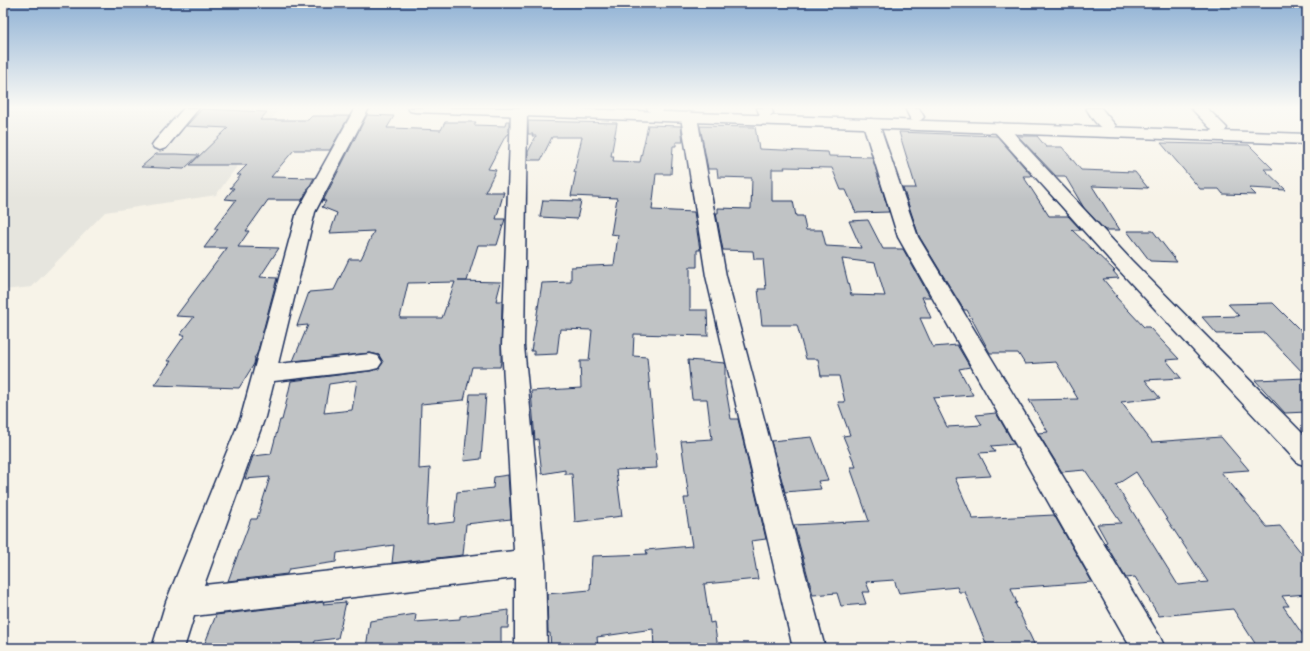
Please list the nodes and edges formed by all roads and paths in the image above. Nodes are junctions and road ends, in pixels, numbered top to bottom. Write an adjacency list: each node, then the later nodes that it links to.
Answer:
1 (165, 138): 9 (main road)
2 (346, 138): 11 (main road)
3 (518, 138): 13 (main road)
4 (693, 138): 17 (main road)
5 (876, 138): 18 (main road)
6 (1009, 138): 12 (main road)
7 (1290, 138): 8 (main road)
8 (1307, 139)
9 (160, 144)
10 (370, 362): 11 (main road)
11 (264, 374): 14 (main road)
12 (1307, 455)
13 (530, 563): 14 (main road); 16 (main road)
14 (182, 602): 15 (main road)
15 (168, 648)
16 (531, 648)
17 (809, 648)
18 (1149, 648)

